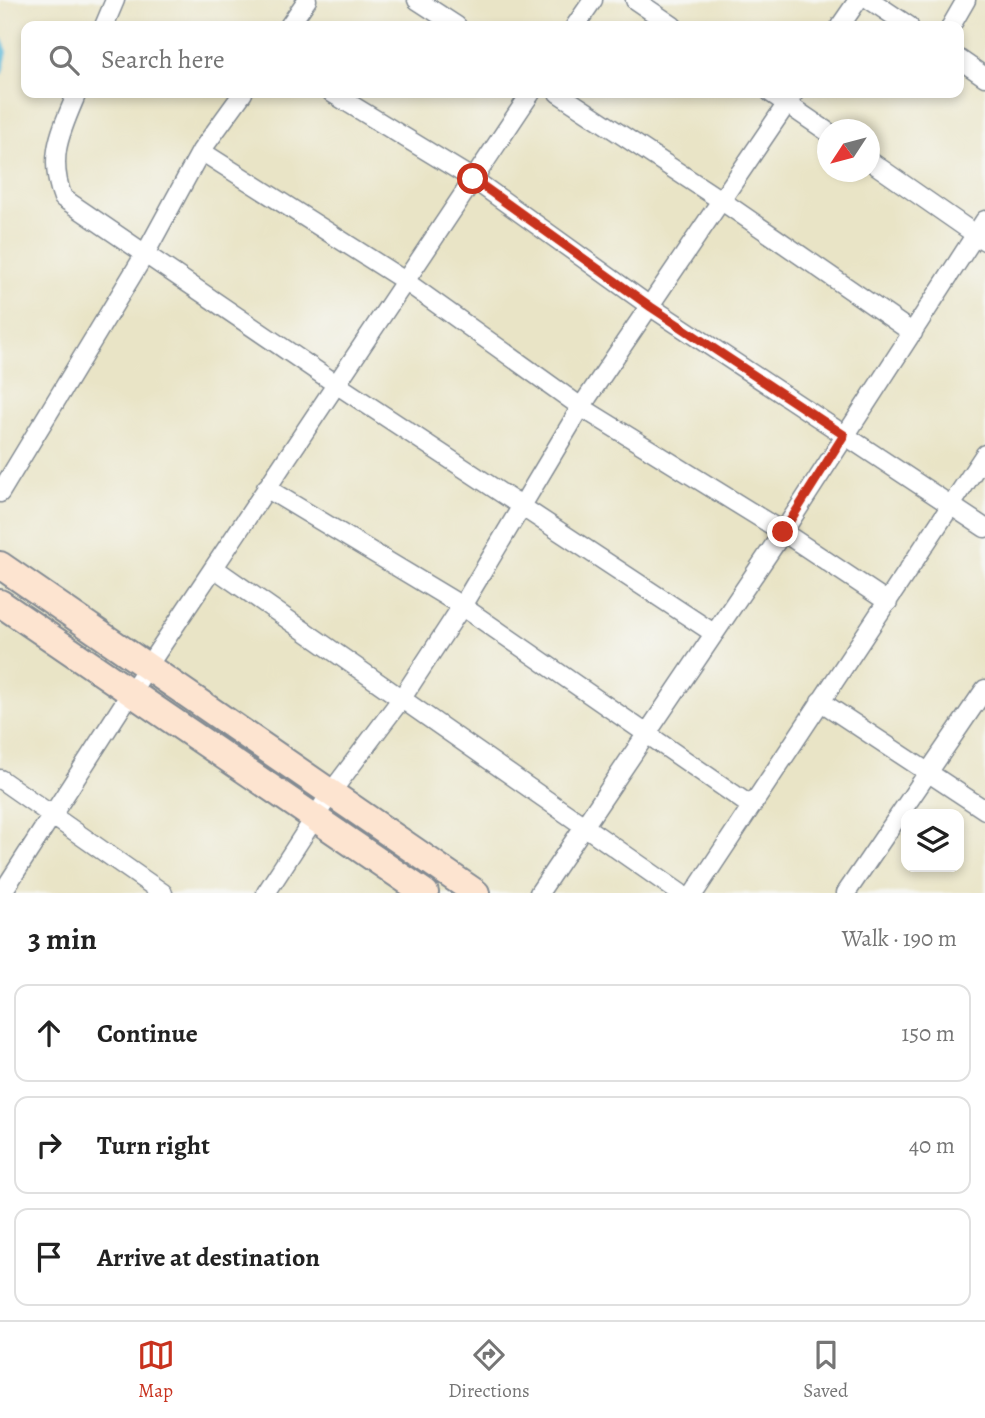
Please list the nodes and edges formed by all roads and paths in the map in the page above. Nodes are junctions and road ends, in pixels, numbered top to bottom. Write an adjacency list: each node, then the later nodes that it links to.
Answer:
1 (115, 0): 9 (street)
2 (307, 0): 10 (street)
3 (417, 0): 11 (street)
4 (593, 0): 12 (street)
5 (635, 0): 13 (street)
6 (858, 0): 14 (street)
7 (870, 0): 15 (street)
8 (966, 0): 16 (street)
9 (106, 21)
10 (292, 21)
11 (449, 21)
12 (578, 21)
13 (666, 21)
14 (843, 21)
15 (902, 21)
16 (954, 21)
17 (964, 62): 18 (street)
18 (985, 76)
19 (75, 98): 31 (street)
20 (239, 98): 26 (street)
21 (340, 98): 28 (street)
22 (528, 98): 28 (street)
23 (566, 98): 29 (street)
24 (791, 98): 25 (street); 29 (street)
25 (817, 122)
26 (201, 151): 31 (street); 32 (street)
27 (880, 167): 30 (street)
28 (473, 179): 32 (street); 33 (street)
29 (722, 201): 33 (street); 34 (street)
30 (982, 232): 34 (street)
31 (145, 254): 35 (street); 40 (street)
32 (405, 281): 35 (street); 36 (street)
33 (651, 307): 36 (street); 37 (street)
34 (913, 332): 37 (street)
35 (336, 384): 39 (street); 42 (street)
36 (582, 407): 42 (street); 44 (street)
37 (844, 435): 41 (street); 44 (street)
38 (985, 454): 41 (street)
39 (267, 488): 46 (street); 49 (street)
40 (0, 493)
41 (950, 505): 43 (street); 48 (street)
42 (522, 508): 49 (street); 50 (street)
43 (985, 528)
44 (783, 532): 48 (street); 50 (street)
45 (0, 565): 51 (street)
46 (214, 568): 51 (street); 54 (street)
47 (0, 603): 53 (street)
48 (888, 603): 55 (street)
49 (462, 606): 54 (street); 56 (street)
50 (712, 632): 56 (street)
51 (148, 666): 53 (street); 59 (street)
52 (985, 689): 57 (street)
53 (131, 693): 62 (street); 63 (street)
54 (402, 698): 59 (street); 64 (street)
55 (820, 701): 57 (street); 60 (street)
56 (646, 734): 60 (street); 64 (street)
57 (929, 770): 61 (street); 73 (street)
58 (0, 779): 62 (street)
59 (332, 791): 63 (street); 69 (street)
60 (751, 806): 72 (street)
61 (985, 810)
62 (52, 816): 65 (street); 66 (street)
63 (316, 817): 67 (street); 68 (street)
64 (582, 827): 70 (street); 71 (street)
65 (2, 893)
66 (163, 893)
67 (266, 893)
68 (425, 893)
69 (476, 893)
70 (538, 893)
71 (680, 893)
72 (694, 893)
73 (846, 893)

